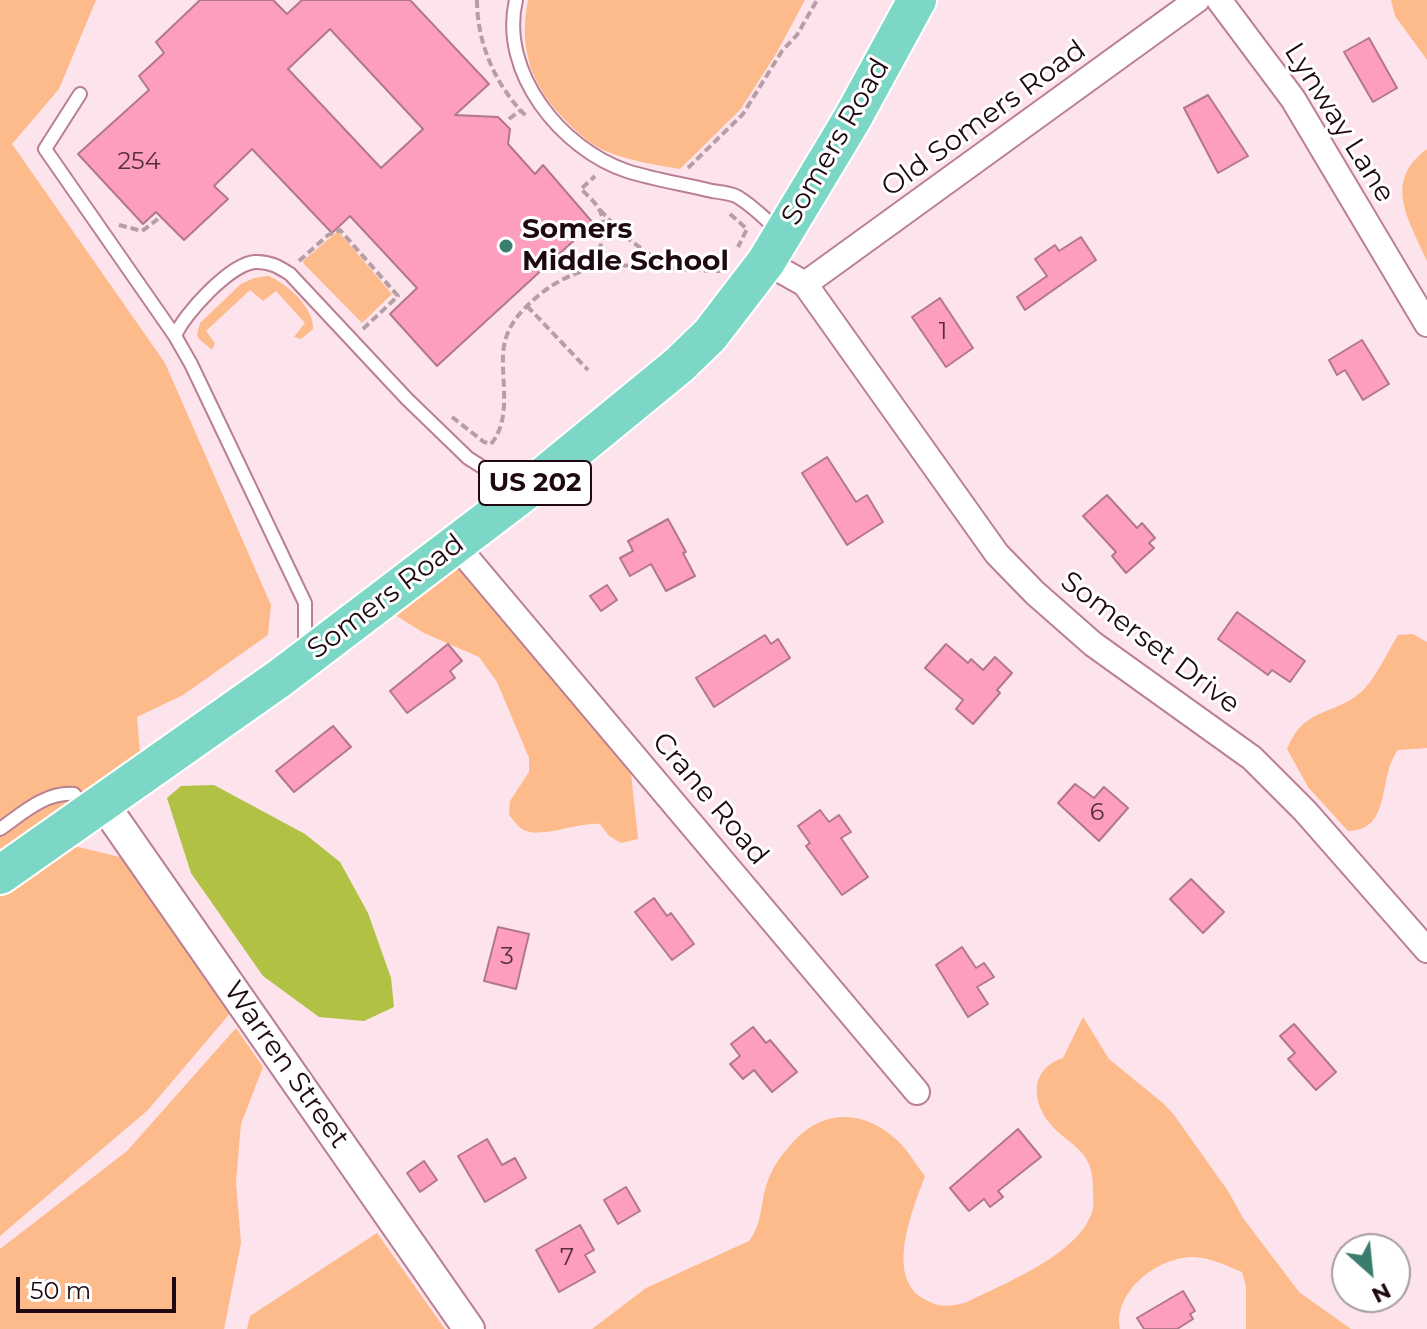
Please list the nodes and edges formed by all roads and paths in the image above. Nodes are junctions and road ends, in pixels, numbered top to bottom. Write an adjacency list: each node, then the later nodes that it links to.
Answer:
1 (477, 0): 8 (path)
2 (516, 0): 14 (lane)
3 (817, 0): 9 (path)
4 (917, 0): 14 (main road, Somers Road / US 202)
5 (1197, 0): 19 (street, Old Somers Road)
6 (1219, 0): 22 (street, Lynway Lane)
7 (80, 94): 23 (lane)
8 (509, 119)
9 (688, 168)
10 (595, 175): 11 (path)
11 (599, 208): 16 (path); 17 (path)
12 (158, 219): 13 (path)
13 (116, 225)
14 (774, 248): 19 (street); 26 (main road, Somers Road / US 202)
15 (290, 255): 21 (path)
16 (670, 267): 17 (path); 18 (path)
17 (582, 271): 20 (path)
18 (727, 271)
19 (805, 284): 32 (street, Somerset Drive)
20 (527, 306): 24 (path); 25 (path)
21 (355, 322)
22 (1427, 324)
23 (175, 336): 26 (lane); 28 (lane)
24 (588, 370)
25 (448, 414)
26 (523, 493): 27 (main road, Somers Road / US 202)
27 (456, 545): 28 (main road, Somers Road / US 202); 33 (street, Crane Road)
28 (305, 659): 29 (main road, Somers Road / US 202)
29 (95, 807): 30 (lane); 31 (main road, Somers Road / US 202); 34 (street, Warren Street)
30 (0, 829)
31 (0, 874)
32 (1427, 950)
33 (917, 1092)
34 (469, 1329)

